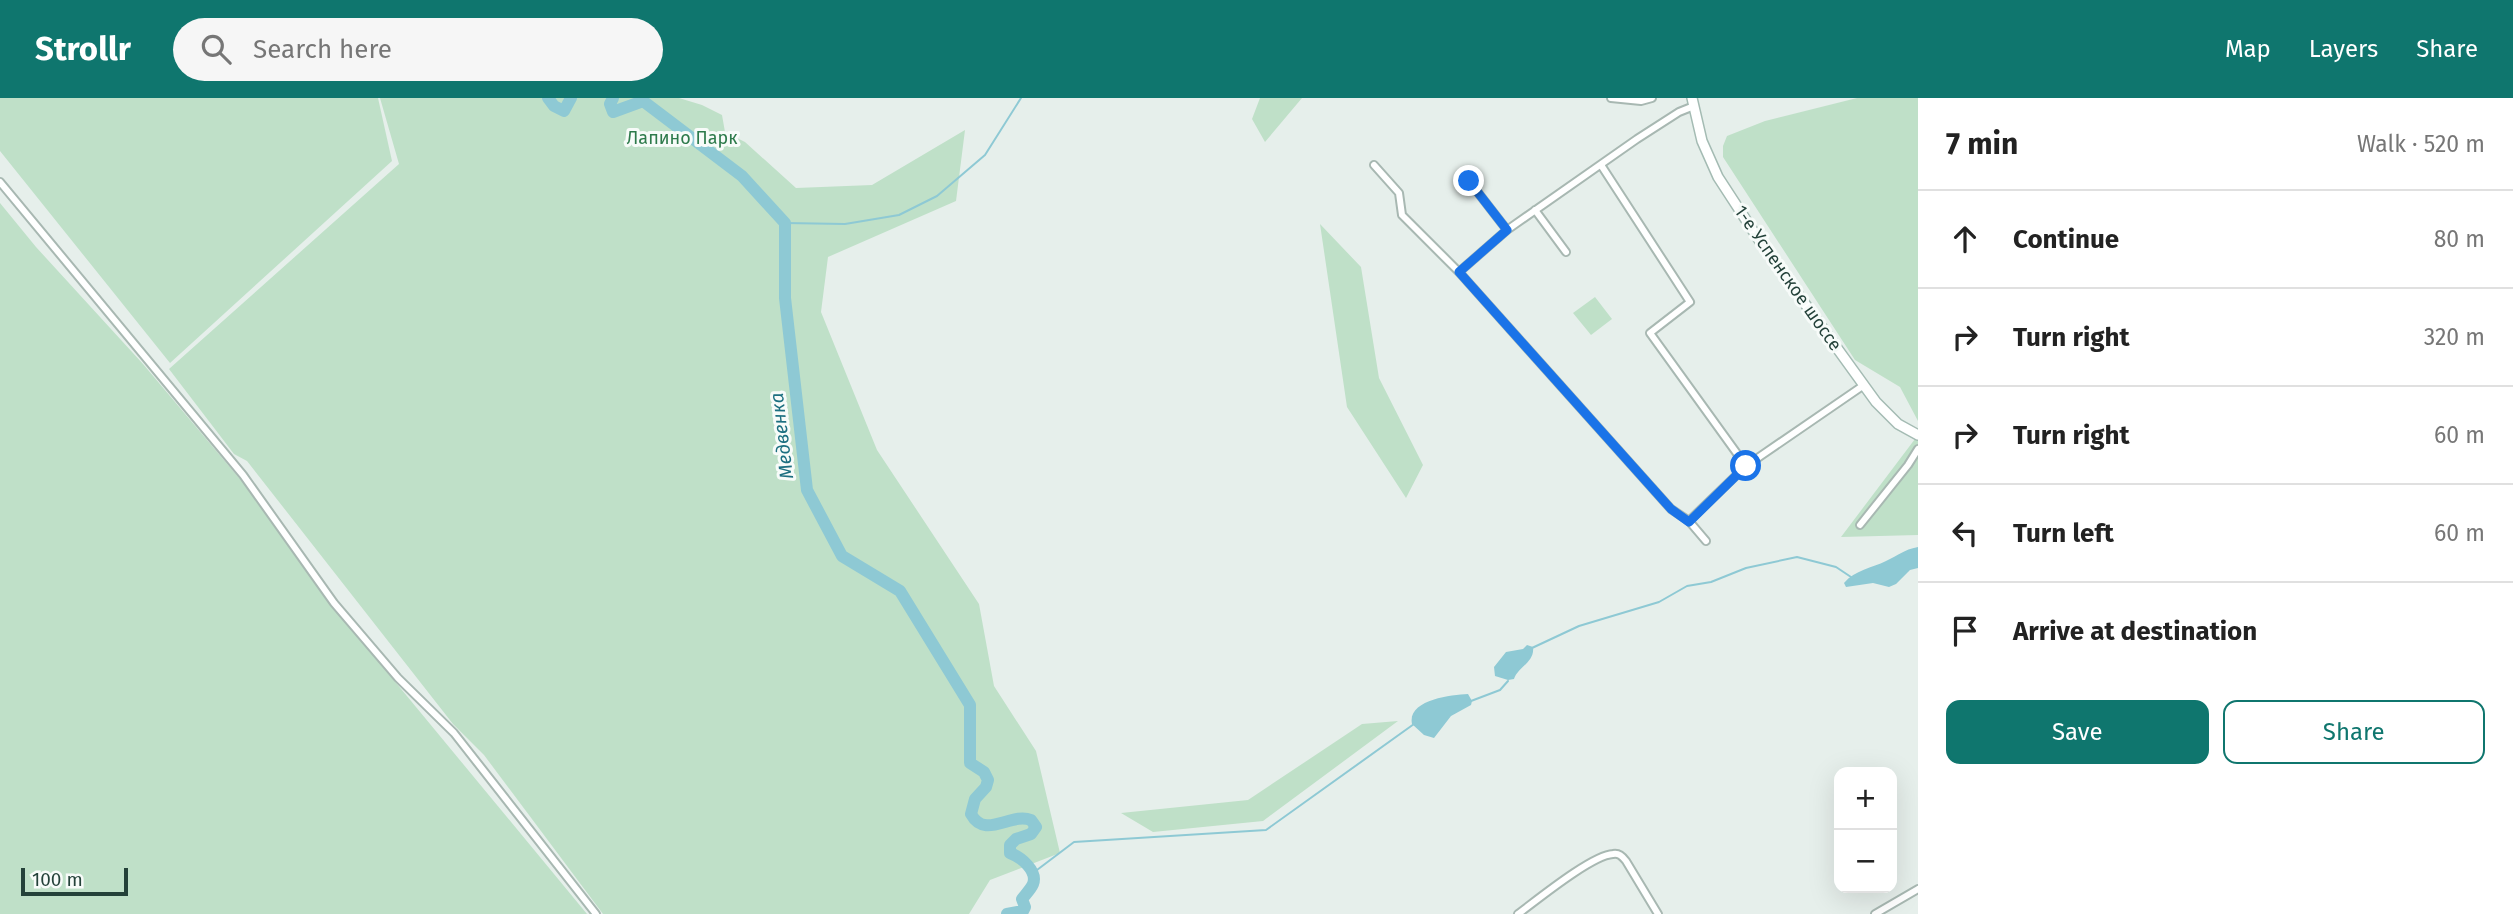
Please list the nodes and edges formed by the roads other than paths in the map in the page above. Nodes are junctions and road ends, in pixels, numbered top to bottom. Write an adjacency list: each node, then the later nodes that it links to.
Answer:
1 (1611, 98): 2 (street)
2 (1652, 98)
3 (1693, 102): 5 (street); 12 (main road, 1-е Успенское шоссе)
4 (1374, 165): 11 (street)
5 (1601, 165): 8 (street); 15 (street)
6 (1469, 181): 9 (street)
7 (0, 182): 20 (street)
8 (1535, 211): 9 (street); 10 (street)
9 (1507, 230): 11 (street)
10 (1566, 252)
11 (1459, 272): 16 (street)
12 (1864, 385): 13 (main road, 1-е Успенское шоссе); 15 (street)
13 (1918, 435)
14 (1918, 449): 17 (street)
15 (1746, 466): 16 (street)
16 (1689, 522): 18 (street)
17 (1860, 524)
18 (1706, 541)
19 (1918, 889): 23 (street)
20 (596, 914)
21 (1518, 914): 22 (street)
22 (1658, 914)
23 (1875, 914)

